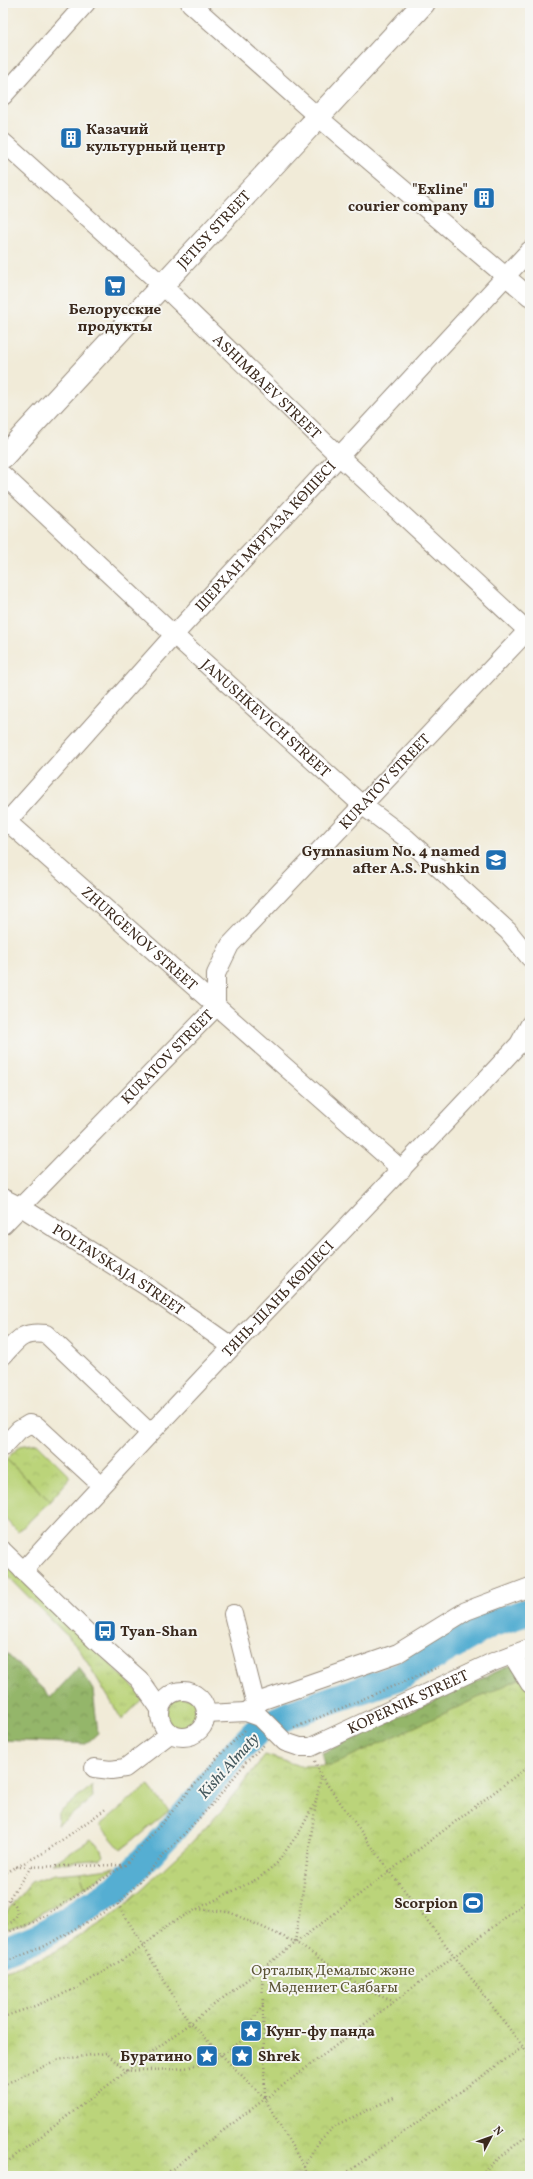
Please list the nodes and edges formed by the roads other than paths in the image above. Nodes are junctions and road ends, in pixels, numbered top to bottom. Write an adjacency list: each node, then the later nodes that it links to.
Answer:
1 (86, 3): 4 (street)
2 (190, 3): 5 (street)
3 (424, 3): 5 (main road, JETISY STREET)
4 (3, 96)
5 (318, 117): 8 (street); 9 (main road, JETISY STREET)
6 (3, 142): 9 (street, ASHIMBAEV STREET)
7 (530, 250): 8 (street, ШЕРХАН МҰРТАЗА КӨШЕСІ)
8 (507, 276): 10 (street); 12 (street, ШЕРХАН МҰРТАЗА КӨШЕСІ)
9 (162, 285): 11 (main road, JETISY STREET); 12 (street, ASHIMBAEV STREET)
10 (530, 296)
11 (3, 457)
12 (340, 457): 14 (street, ASHIMBAEV STREET); 15 (street, ШЕРХАН МҰРТАЗА КӨШЕСІ)
13 (3, 475): 15 (street, JANUSHKEVICH STREET)
14 (529, 630): 16 (street, KURATOV STREET)
15 (174, 635): 16 (street, JANUSHKEVICH STREET); 17 (street, ШЕРХАН МҰРТАЗА КӨШЕСІ)
16 (362, 805): 18 (street, JANUSHKEVICH STREET); 19 (street, KURATOV STREET)
17 (4, 822): 19 (street, ZHURGENOV STREET)
18 (530, 958)
19 (216, 1007): 21 (street, ZHURGENOV STREET); 23 (street, KURATOV STREET)
20 (530, 1024): 21 (street, ТЯНЬ-ШАНЬ КӨШЕСІ)
21 (402, 1170): 25 (street, ТЯНЬ-ШАНЬ КӨШЕСІ)
22 (3, 1198): 23 (street, POLTAVSKAJA STREET)
23 (21, 1207): 24 (street, KURATOV STREET); 25 (street, POLTAVSKAJA STREET)
24 (3, 1225)
25 (231, 1346): 27 (street, ТЯНЬ-ШАНЬ КӨШЕСІ)
26 (3, 1356): 27 (street)
27 (150, 1433): 29 (street, ТЯНЬ-ШАНЬ КӨШЕСІ)
28 (3, 1447): 29 (street)
29 (101, 1485): 31 (street, ТЯНЬ-ШАНЬ КӨШЕСІ)
30 (3, 1551): 31 (street)
31 (23, 1570): 36 (street)
32 (530, 1587): 40 (street)
33 (233, 1614): 40 (street)
34 (526, 1640): 35 (street, KOPERNIK STREET)
35 (512, 1655): 37 (street); 40 (street, KOPERNIK STREET)
36 (139, 1679): 38 (street); 39 (street)
37 (530, 1684)
38 (173, 1693): 39 (street); 41 (street)
39 (160, 1710): 42 (street)
40 (255, 1713): 41 (street)
41 (206, 1714): 42 (street)
42 (171, 1733): 43 (street)
43 (94, 1768)

